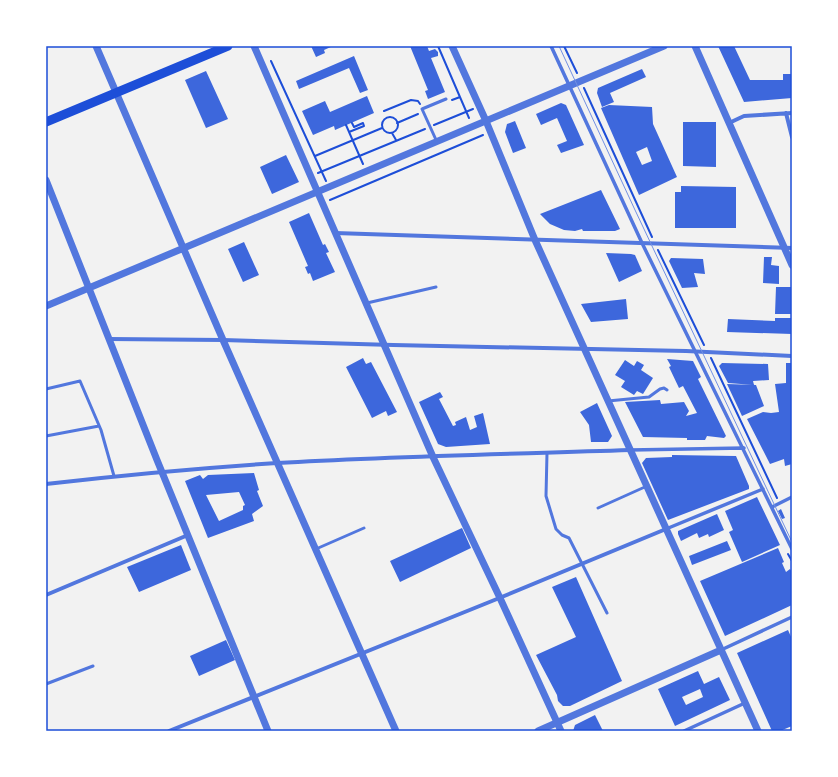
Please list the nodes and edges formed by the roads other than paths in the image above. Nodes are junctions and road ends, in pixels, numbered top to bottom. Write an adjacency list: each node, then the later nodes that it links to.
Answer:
1 (96, 46): 9 (street)
2 (228, 46): 9 (main road)
3 (254, 46): 19 (street)
4 (452, 46): 13 (street)
5 (551, 46): 8 (street)
6 (664, 46): 8 (street)
7 (695, 46): 15 (street)
8 (570, 86): 13 (street); 22 (street)
9 (116, 92): 14 (main road); 23 (street)
10 (446, 98): 17 (lane)
11 (786, 113): 12 (street); 15 (street); 16 (street)
12 (792, 113)
13 (486, 121): 17 (street); 21 (street)
14 (46, 122)
15 (729, 123): 24 (street)
16 (792, 137)
17 (437, 142): 19 (street)
18 (46, 180): 28 (street)
19 (317, 192): 20 (street); 23 (street)
20 (335, 233): 21 (street); 29 (street)
21 (535, 240): 22 (street); 34 (street)
22 (642, 243): 24 (street); 35 (street)
23 (184, 248): 28 (street); 32 (street)
24 (784, 248): 25 (street); 26 (street)
25 (792, 248)
26 (792, 265)
27 (436, 287): 29 (lane)
28 (89, 288): 30 (street); 31 (street)
29 (365, 303): 33 (street)
30 (46, 306)
31 (109, 340): 32 (street); 47 (street)
32 (223, 340): 33 (street); 46 (street)
33 (383, 345): 34 (street); 45 (street)
34 (585, 349): 35 (street); 39 (street)
35 (696, 352): 36 (street); 42 (street)
36 (792, 356)
37 (46, 389): 40 (lane)
38 (667, 390): 39 (lane)
39 (608, 401): 43 (street)
40 (99, 426): 41 (lane); 48 (lane)
41 (46, 436)
42 (744, 448): 43 (street); 51 (street)
43 (630, 450): 44 (street); 50 (street)
44 (546, 452): 45 (street); 60 (lane)
45 (433, 457): 46 (street); 62 (street)
46 (278, 463): 47 (street); 58 (street)
47 (162, 472): 48 (street); 57 (street)
48 (114, 476): 49 (street)
49 (46, 484)
50 (646, 486): 54 (lane); 56 (street)
51 (763, 489): 53 (street); 56 (street)
52 (792, 497): 53 (street)
53 (772, 507): 59 (street)
54 (598, 508)
55 (364, 528): 58 (lane)
56 (666, 529): 60 (street); 65 (street)
57 (188, 535): 61 (street); 69 (street)
58 (316, 549): 66 (street)
59 (792, 549)
60 (583, 564): 62 (street); 63 (lane)
61 (46, 595)
62 (500, 598): 66 (street); 71 (street)
63 (607, 613)
64 (792, 617): 65 (street)
65 (721, 650): 70 (street); 71 (street)
66 (362, 654): 69 (street); 74 (street)
67 (93, 666): 68 (lane)
68 (46, 684)
69 (254, 697): 72 (street); 73 (street)
70 (745, 703): 77 (street); 78 (street)
71 (557, 723): 75 (street); 76 (street)
72 (169, 731)
73 (268, 731)
74 (396, 731)
75 (538, 731)
76 (560, 731)
77 (684, 731)
78 (758, 731)

